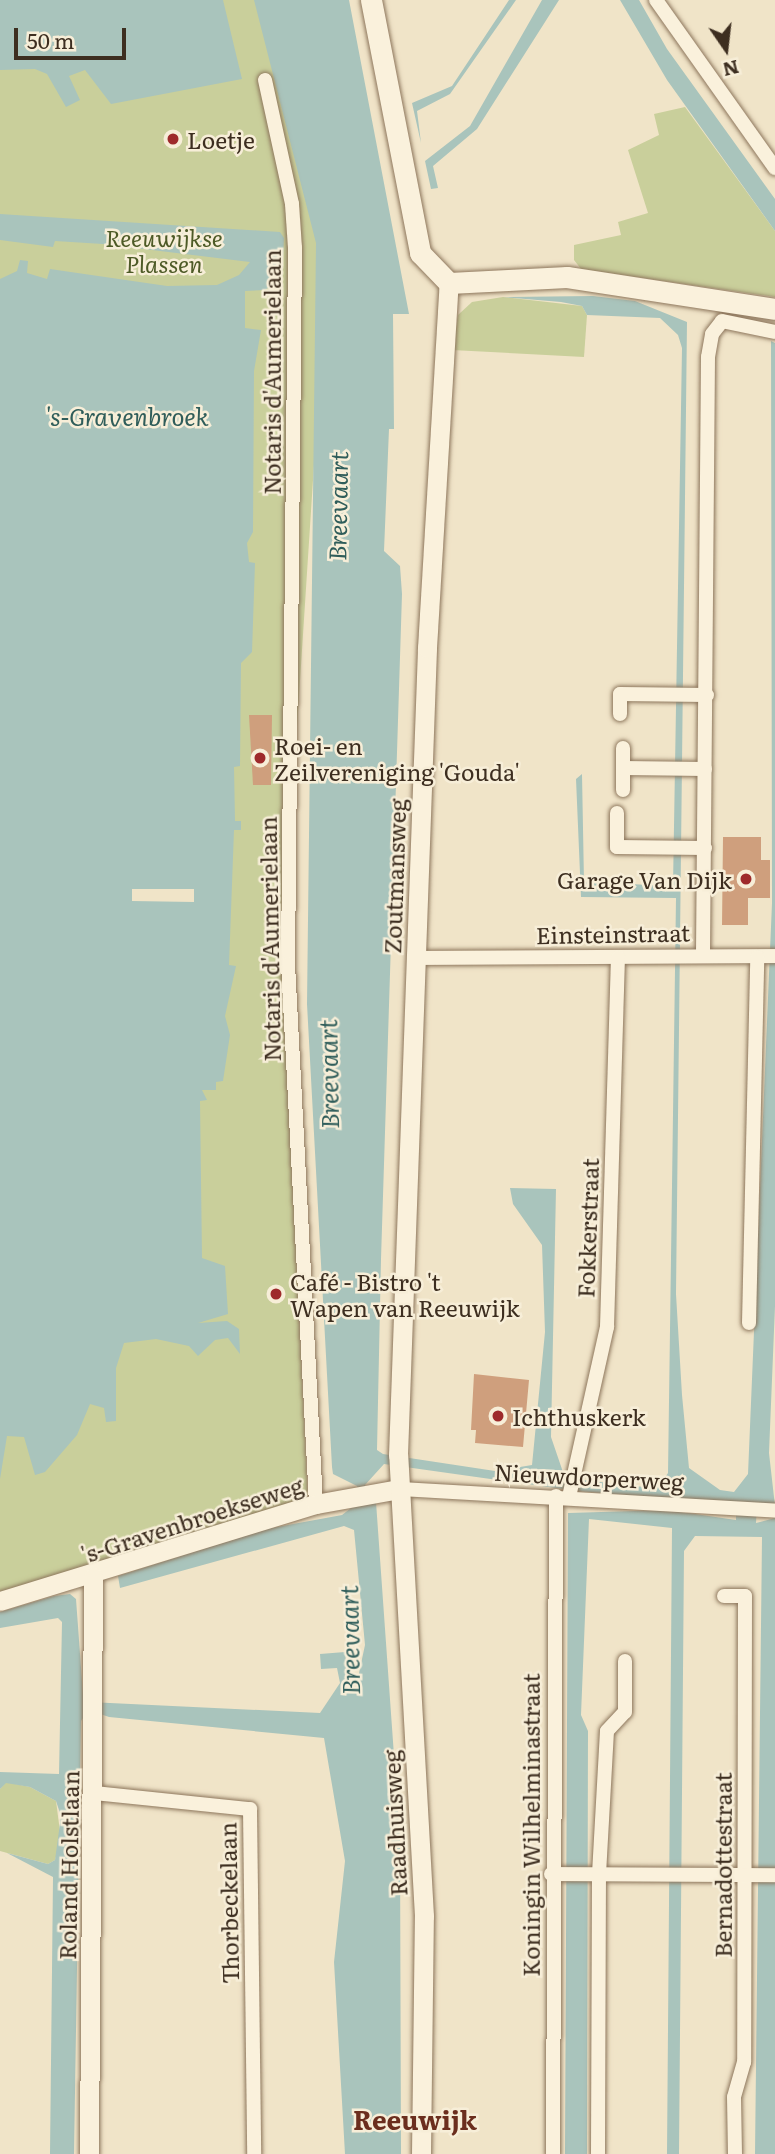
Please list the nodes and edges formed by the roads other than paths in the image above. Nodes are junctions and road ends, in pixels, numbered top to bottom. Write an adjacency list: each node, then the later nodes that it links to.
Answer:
1 (371, 0): 5 (main road)
2 (656, 0): 4 (street)
3 (265, 80): 23 (street, Notaris d'Aumerielaan)
4 (775, 168)
5 (449, 283): 6 (main road); 19 (street, Zoutmansweg)
6 (775, 309)
7 (775, 332): 8 (street, Einsteinstraat)
8 (707, 695): 9 (street); 12 (street, Einsteinstraat)
9 (620, 714)
10 (623, 748): 11 (street)
11 (623, 768): 12 (street); 13 (street)
12 (705, 769): 15 (street, Einsteinstraat)
13 (623, 790)
14 (617, 813): 15 (street)
15 (705, 848): 16 (street, Einsteinstraat)
16 (696, 954): 17 (street); 18 (street, Einsteinstraat)
17 (766, 956): 20 (street)
18 (618, 957): 19 (street, Einsteinstraat); 22 (street, Fokkerstraat)
19 (418, 958): 21 (street, Zoutmansweg)
20 (749, 1323)
21 (400, 1489): 22 (street, Nieuwdorperweg); 23 (street, 's-Gravenbroekseweg); 36 (street, Raadhuisweg)
22 (565, 1494): 24 (street, Nieuwdorperweg); 30 (street, Koningin Wilhelminastraat)
23 (316, 1504): 25 (street, 's-Gravenbroekseweg)
24 (769, 1511)
25 (93, 1577): 27 (street, 's-Gravenbroekseweg); 29 (street, Roland Holstlaan)
26 (724, 1596): 32 (street, Bernadottestraat)
27 (0, 1601)
28 (625, 1661): 31 (street)
29 (94, 1793): 34 (street, Roland Holstlaan); 35 (street, Thorbeckelaan)
30 (557, 1874): 31 (street); 37 (street, Koningin Wilhelminastraat)
31 (595, 1874): 32 (street); 38 (street)
32 (751, 1875): 33 (street); 39 (street, Bernadottestraat)
33 (775, 1875)
34 (89, 2154)
35 (254, 2154)
36 (421, 2154)
37 (553, 2154)
38 (598, 2154)
39 (735, 2154)

